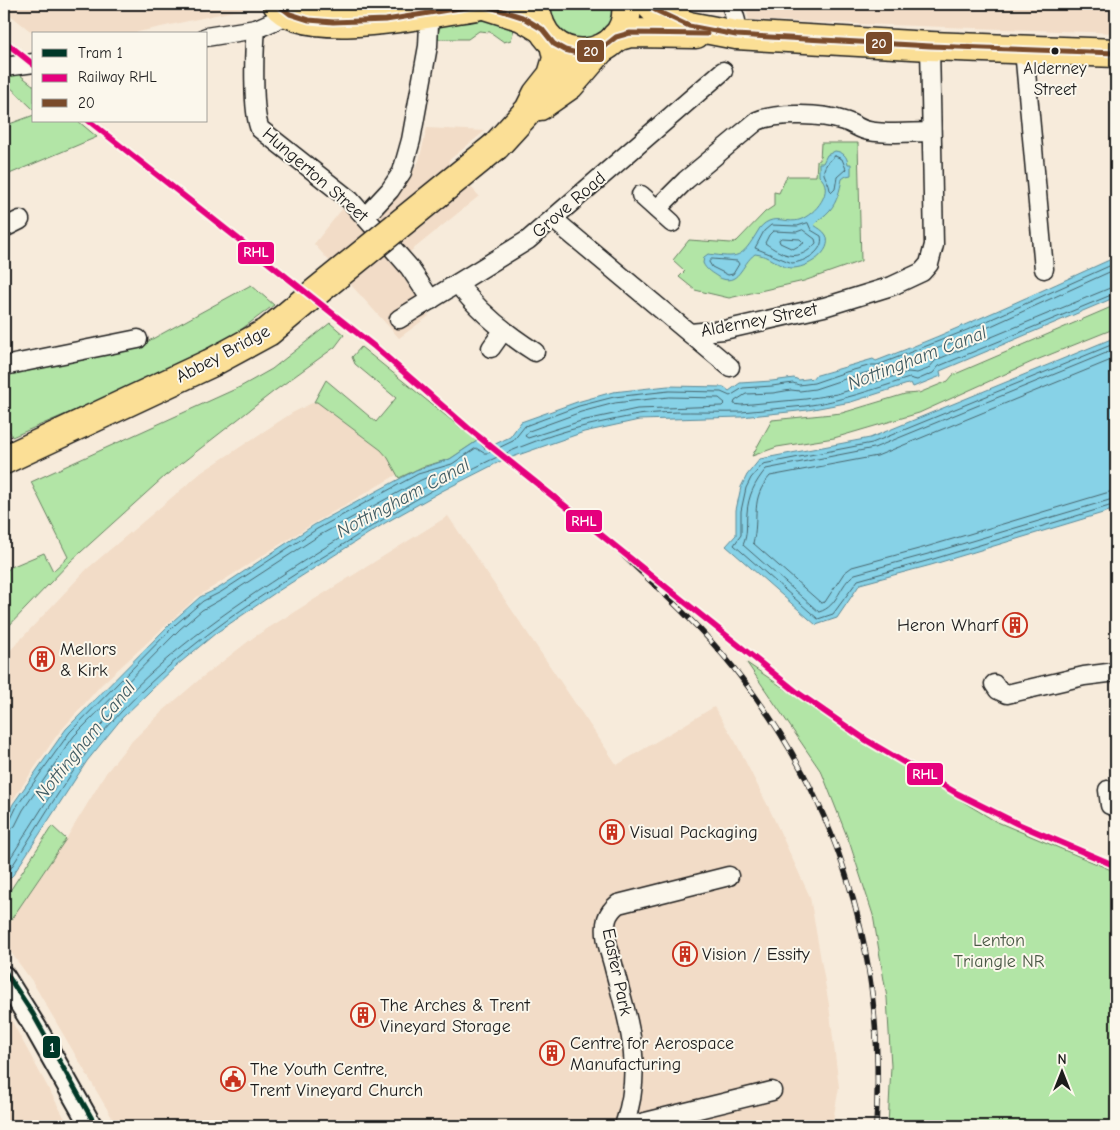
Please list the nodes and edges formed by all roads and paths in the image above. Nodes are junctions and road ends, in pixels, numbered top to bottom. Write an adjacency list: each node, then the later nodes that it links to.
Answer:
1 (484, 4): 7 (main road); 8 (main road)
2 (626, 4): 12 (main road, Abbey Bridge)
3 (649, 4): 9 (main road)
4 (731, 4): 9 (street)
5 (284, 9): 6 (main road); 10 (street)
6 (360, 12): 7 (main road)
7 (424, 15): 23 (street)
8 (544, 26): 12 (main road); 19 (main road, Abbey Bridge)
9 (732, 28): 12 (main road); 13 (main road)
10 (256, 29): 11 (street); 23 (street, Hungerton Street)
11 (208, 37)
12 (608, 43): 19 (main road, Abbey Bridge)
13 (930, 46): 14 (main road); 20 (street, Alderney Street)
14 (1024, 50): 15 (main road); 28 (street)
15 (1116, 53)
16 (32, 63): 17 (street)
17 (4, 67)
18 (723, 70): 24 (street, Grove Road)
19 (529, 110): 39 (main road, Abbey Bridge, bridge)
20 (931, 132): 22 (street); 33 (street, Alderney Street)
21 (641, 195): 22 (street)
22 (657, 209): 26 (street)
23 (365, 216): 30 (street, Hungerton Street)
24 (553, 219): 29 (street, Grove Road); 33 (street, Alderney Street)
25 (20, 220): 27 (street)
26 (672, 223)
27 (4, 228)
28 (1044, 269)
29 (458, 284): 30 (street, Grove Road); 32 (street)
30 (431, 300): 31 (street, Grove Road)
31 (399, 319)
32 (503, 331): 35 (street); 36 (street)
33 (690, 333): 38 (street, Alderney Street)
34 (138, 339): 37 (street)
35 (491, 348)
36 (534, 352)
37 (4, 366)
38 (730, 367)
39 (4, 460)
40 (1116, 672): 41 (street)
41 (994, 684)
42 (1108, 790): 43 (street)
43 (1116, 807)
44 (729, 876): 48 (street, Easter Park)
45 (4, 977): 47 (street)
46 (772, 1091): 49 (street)
47 (91, 1126)
48 (624, 1126)
49 (629, 1126)

